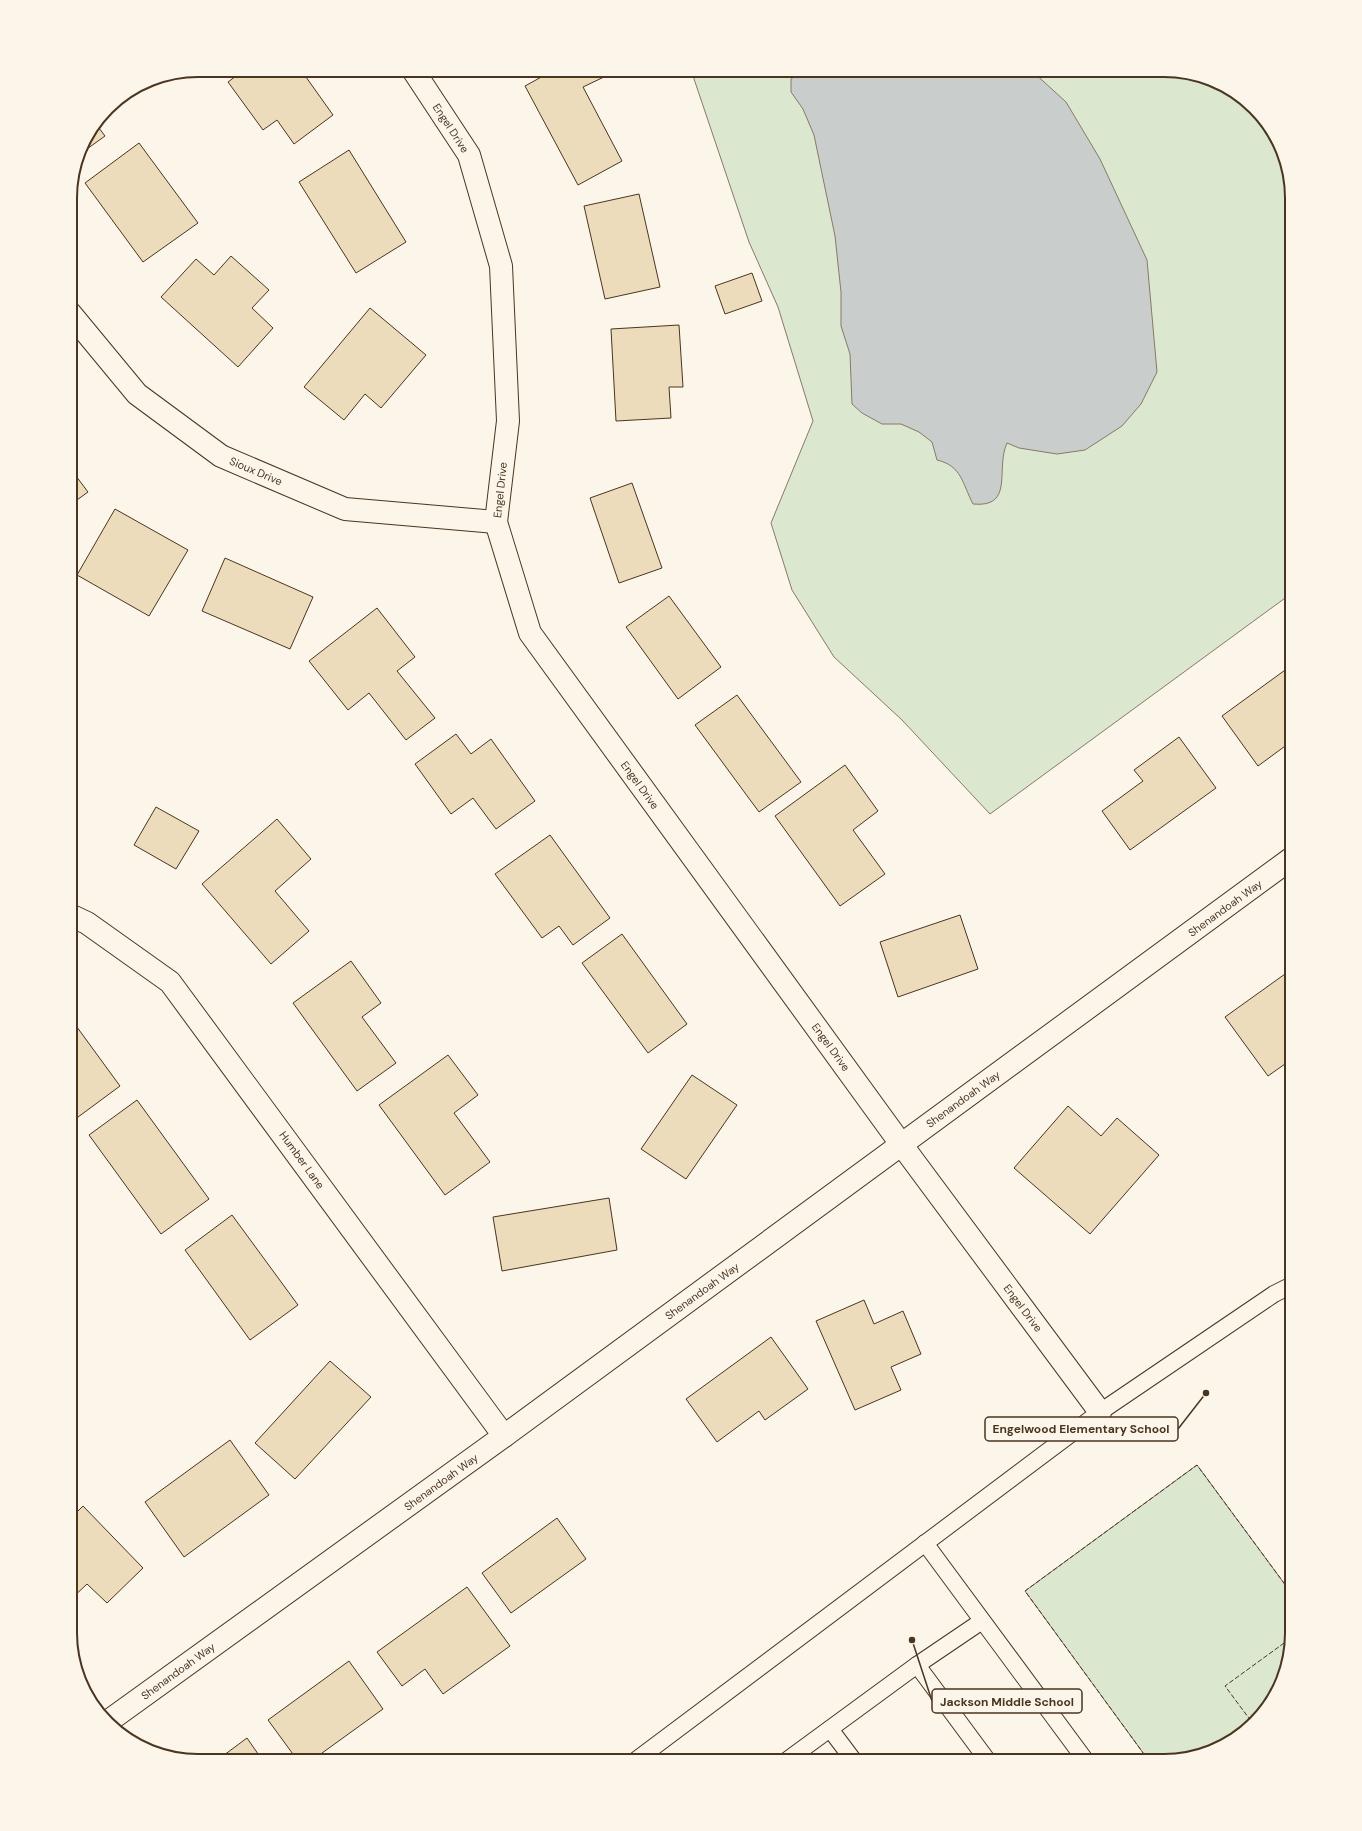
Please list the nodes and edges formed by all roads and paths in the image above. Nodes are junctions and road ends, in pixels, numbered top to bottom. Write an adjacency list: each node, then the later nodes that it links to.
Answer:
1 (418, 77): 3 (street, Engel Drive)
2 (77, 321): 3 (street, Sioux Drive)
3 (496, 522): 6 (street, Engel Drive)
4 (1285, 863): 6 (street, Shenandoah Way)
5 (77, 918): 9 (street, Humber Lane)
6 (901, 1144): 8 (street, Engel Drive); 9 (street, Shenandoah Way)
7 (1285, 1288): 8 (lane)
8 (1100, 1412): 10 (lane)
9 (504, 1436): 13 (street, Shenandoah Way)
10 (925, 1543): 11 (lane); 15 (lane)
11 (982, 1621): 12 (lane); 19 (lane)
12 (917, 1665): 14 (lane); 18 (lane)
13 (112, 1719)
14 (830, 1729): 16 (lane); 17 (lane)
15 (644, 1754)
16 (796, 1754)
17 (849, 1754)
18 (983, 1754)
19 (1081, 1754)

